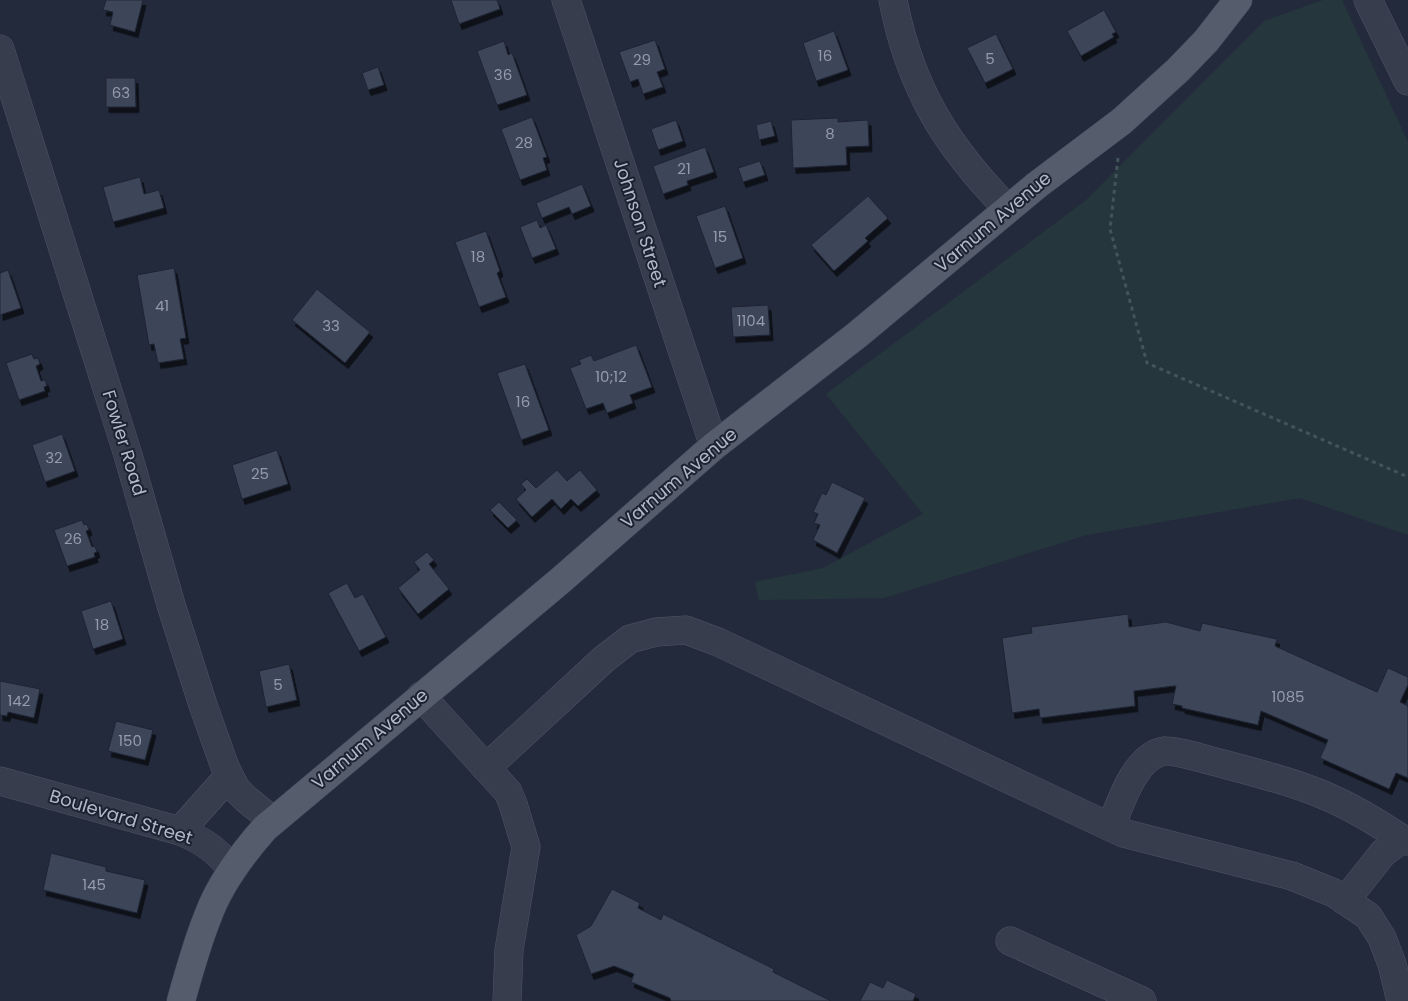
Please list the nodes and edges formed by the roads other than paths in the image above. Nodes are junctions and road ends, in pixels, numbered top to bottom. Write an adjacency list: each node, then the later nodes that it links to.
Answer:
1 (566, 0): 8 (street, Johnson Street)
2 (893, 0): 7 (street)
3 (1238, 0): 7 (main road, Varnum Avenue)
4 (1368, 0): 6 (street)
5 (0, 49): 11 (street, Fowler Road)
6 (1408, 81)
7 (1008, 209): 8 (main road, Varnum Avenue)
8 (714, 446): 9 (main road, Varnum Avenue)
9 (421, 696): 10 (street); 13 (main road, Varnum Avenue)
10 (486, 768): 14 (street); 21 (street)
11 (229, 776): 13 (street, Fowler Road); 15 (street)
12 (0, 781): 15 (street, Boulevard Street)
13 (273, 821): 17 (main road, Varnum Avenue)
14 (1111, 827): 16 (street); 18 (street)
15 (180, 831): 17 (street, Boulevard Street)
16 (1405, 840): 18 (street)
17 (233, 869): 20 (main road, Varnum Avenue)
18 (1346, 901): 23 (street)
19 (1010, 941): 22 (street)
20 (181, 1001)
21 (508, 1001)
22 (1142, 1001)
23 (1401, 1001)

